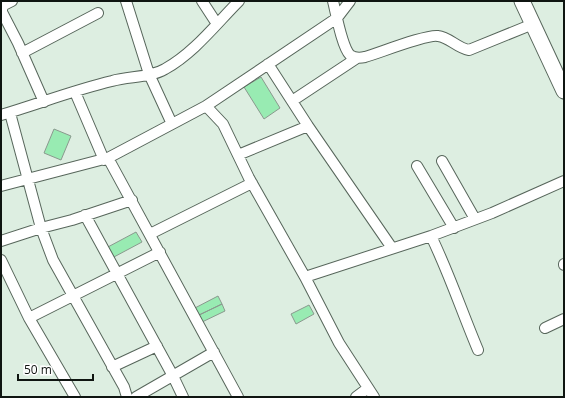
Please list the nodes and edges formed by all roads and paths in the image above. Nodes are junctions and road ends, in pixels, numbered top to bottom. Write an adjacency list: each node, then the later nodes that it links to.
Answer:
1 (12, 1): 12 (street)
2 (126, 1): 15 (street)
3 (202, 1): 10 (street)
4 (239, 1): 10 (street)
5 (333, 1): 9 (street)
6 (350, 1): 9 (street)
7 (522, 1): 11 (street)
8 (98, 13): 12 (street)
9 (337, 18): 13 (street); 14 (street)
10 (217, 24): 15 (street)
11 (533, 24): 13 (street); 16 (street)
12 (22, 53): 18 (street)
13 (358, 58): 19 (street)
14 (268, 64): 19 (street); 20 (street)
15 (148, 74): 17 (street); 22 (street)
16 (564, 91)
17 (75, 92): 18 (street); 25 (street)
18 (44, 102): 21 (street)
19 (292, 102): 23 (street)
20 (206, 106): 22 (street); 24 (street)
21 (5, 114): 28 (street)
22 (172, 124): 25 (street)
23 (308, 126): 24 (street); 40 (street)
24 (238, 155): 30 (street)
25 (106, 159): 28 (street); 32 (street)
26 (442, 161): 34 (street)
27 (417, 166): 36 (street)
28 (28, 179): 31 (street); 35 (street)
29 (564, 181): 34 (street)
30 (252, 182): 37 (street); 44 (street)
31 (1, 186)
32 (132, 200): 33 (street); 37 (street)
33 (85, 215): 35 (street); 43 (street)
34 (475, 220): 36 (street)
35 (41, 228): 39 (street); 45 (street)
36 (454, 228): 38 (street)
37 (150, 234): 41 (street)
38 (432, 236): 40 (street); 50 (street)
39 (1, 241)
40 (392, 248): 44 (street)
41 (160, 252): 43 (street); 51 (street)
42 (1, 260): 46 (street)
43 (118, 274): 45 (street); 49 (street)
44 (305, 277): 54 (street)
45 (73, 296): 46 (street); 52 (street)
46 (29, 318): 55 (street)
47 (564, 319): 48 (street)
48 (545, 328)
49 (157, 346): 52 (street); 53 (street)
50 (478, 350)
51 (214, 352): 53 (street); 59 (street)
52 (112, 367): 56 (street)
53 (173, 376): 57 (street); 58 (street)
54 (368, 388): 60 (street); 61 (street)
55 (75, 397)
56 (127, 397)
57 (136, 397)
58 (183, 397)
59 (238, 397)
60 (356, 397)
61 (374, 397)

